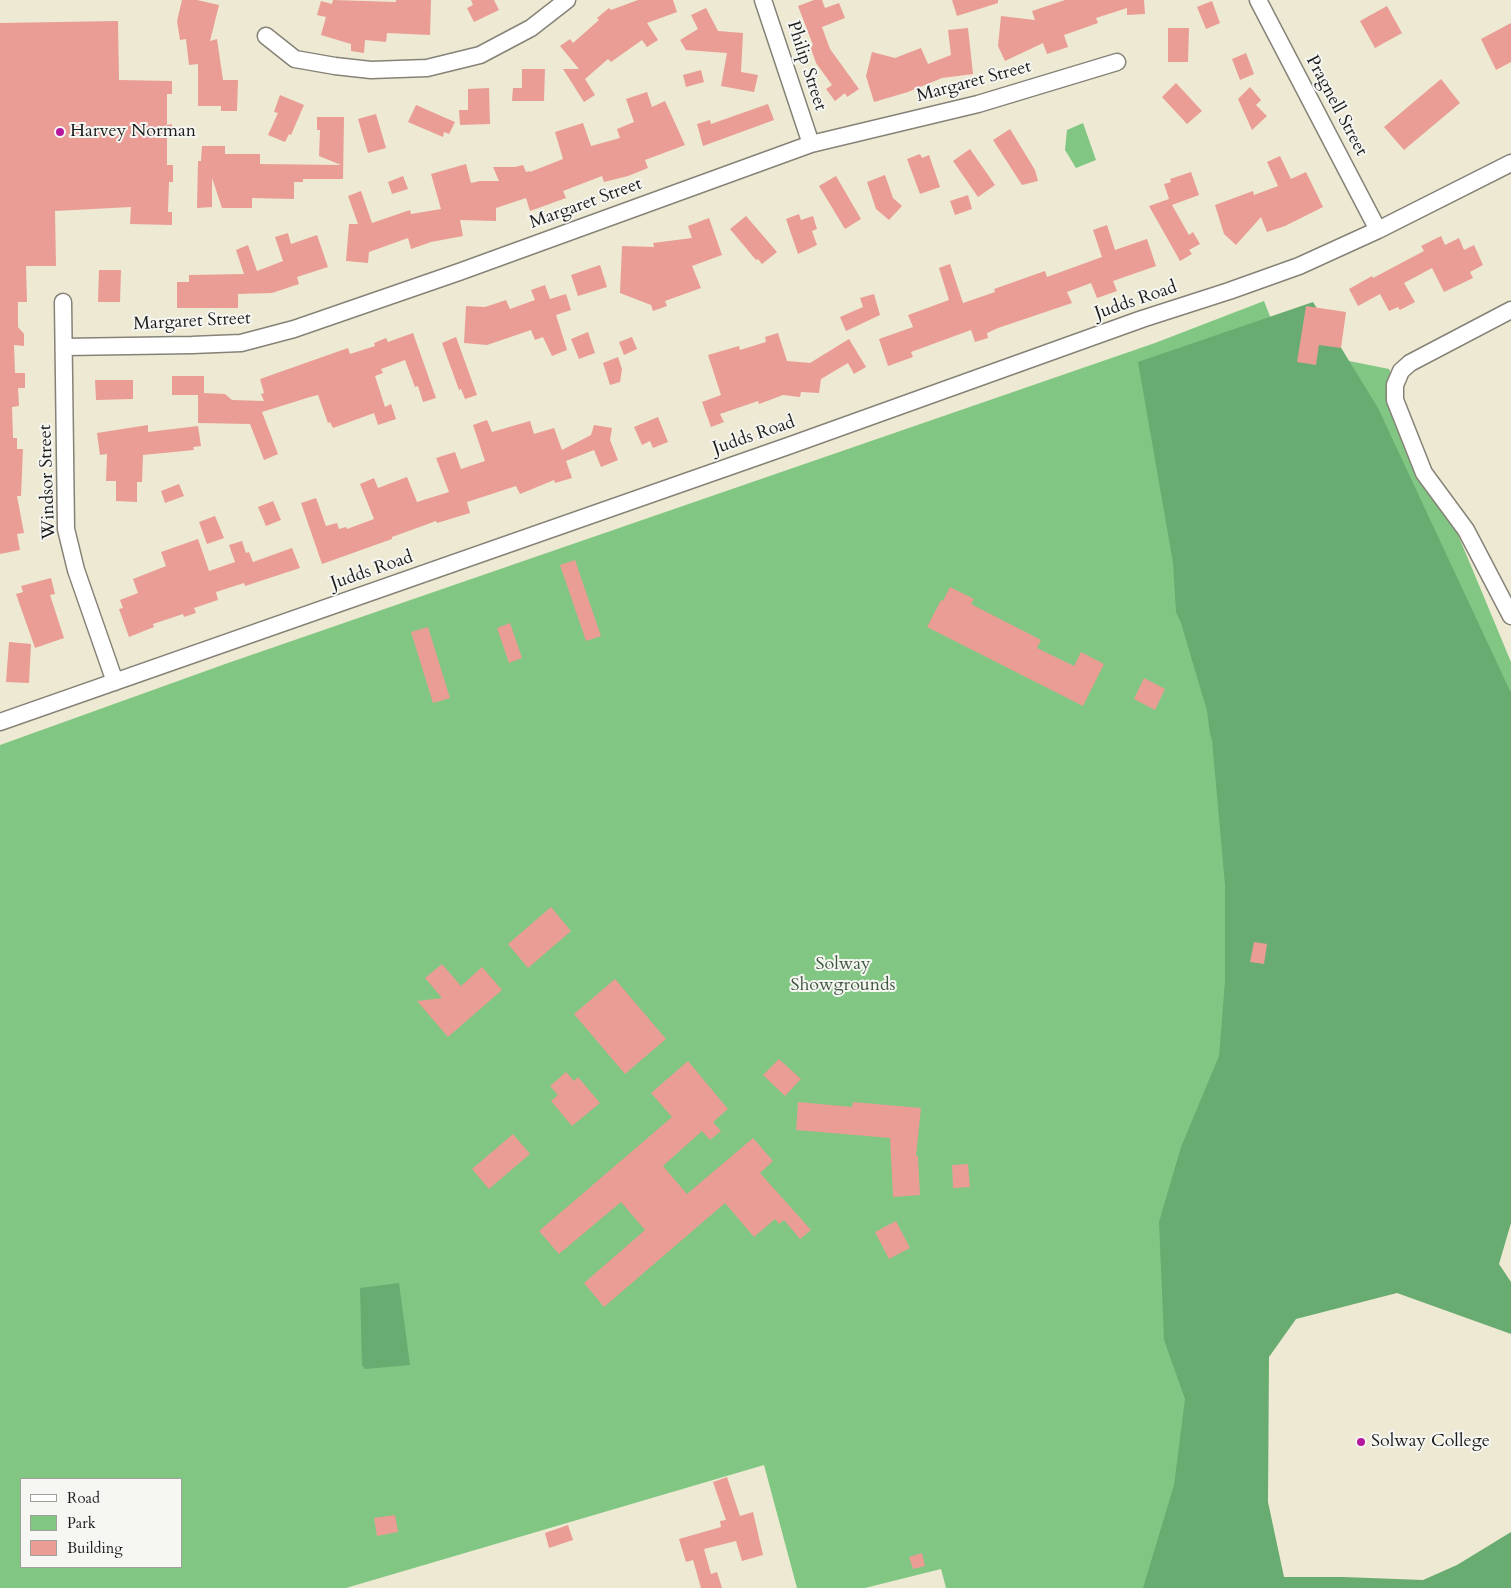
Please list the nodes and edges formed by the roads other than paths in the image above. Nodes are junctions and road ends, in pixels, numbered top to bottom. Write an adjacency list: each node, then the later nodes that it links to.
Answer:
1 (567, 0): 4 (street)
2 (763, 0): 6 (street, Philip Street)
3 (1258, 0): 8 (street, Pragnell Street)
4 (266, 36)
5 (1117, 62): 6 (street, Margaret Street)
6 (810, 144): 11 (street, Margaret Street)
7 (1511, 163): 8 (street, Judds Road)
8 (1378, 230): 13 (street, Judds Road)
9 (64, 302): 11 (street, Windsor Street)
10 (1511, 310): 12 (street)
11 (64, 347): 13 (street, Windsor Street)
12 (1511, 616)
13 (115, 682): 14 (street, Judds Road)
14 (0, 722)

